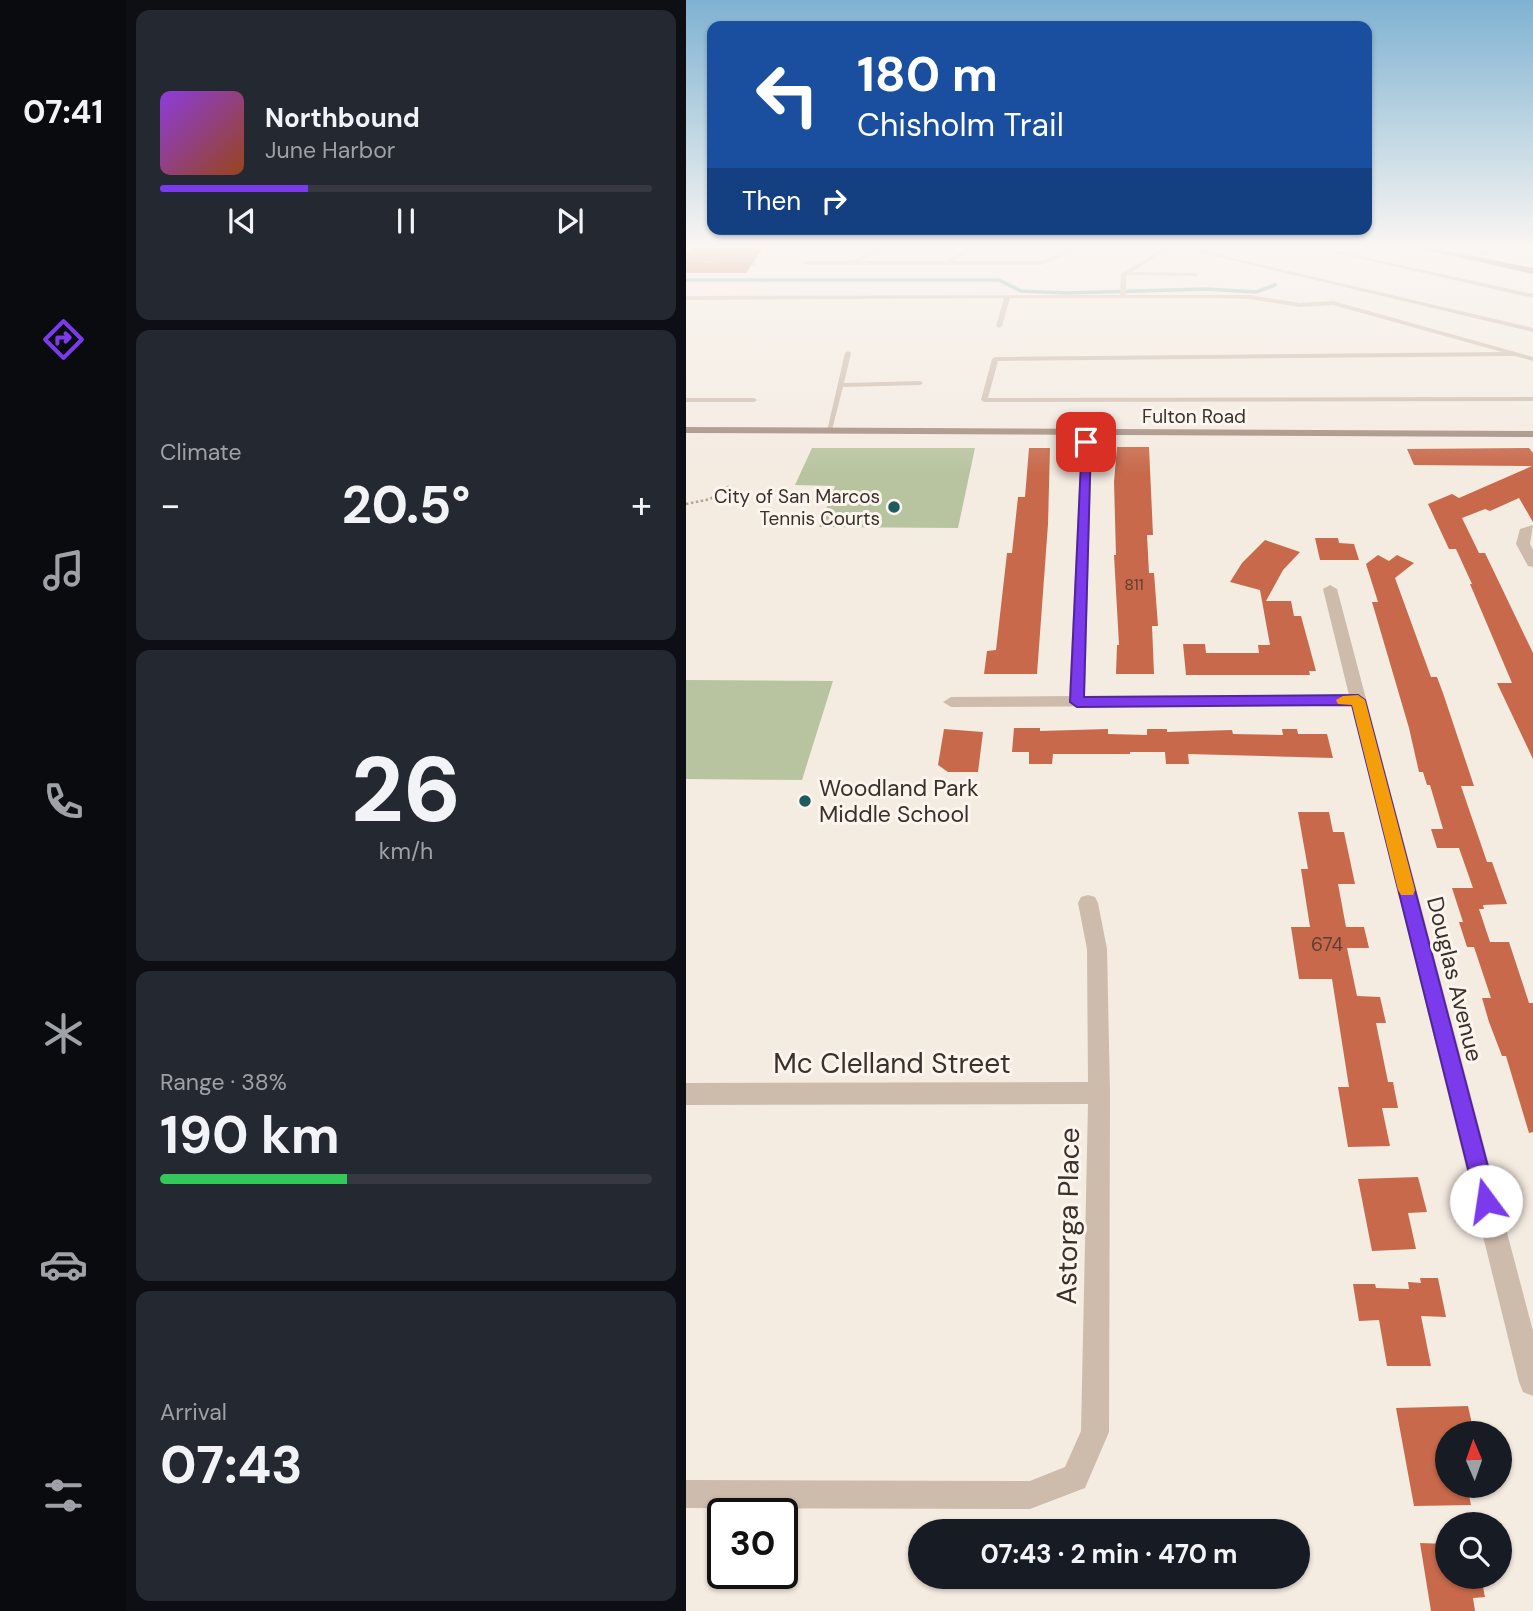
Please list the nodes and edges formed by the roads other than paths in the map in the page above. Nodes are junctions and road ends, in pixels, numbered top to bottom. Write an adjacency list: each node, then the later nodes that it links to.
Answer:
1 (1405, 323): 5 (lane)
2 (1504, 323): 3 (lane)
3 (1533, 330)
4 (848, 353): 8 (lane)
5 (1514, 354): 6 (lane); 11 (lane)
6 (1533, 359)
7 (920, 383): 8 (lane)
8 (840, 384): 13 (lane)
9 (686, 400): 10 (lane)
10 (754, 400)
11 (1533, 400)
12 (686, 430): 13 (street, Fulton Road)
13 (830, 430): 14 (street, Fulton Road)
14 (1086, 433): 15 (street, Fulton Road); 21 (street)
15 (1533, 434)
16 (1533, 529): 17 (street)
17 (1533, 563)
18 (1330, 589): 19 (street, Douglas Avenue)
19 (1358, 700): 21 (street); 25 (street, Douglas Avenue)
20 (951, 702): 21 (street)
21 (1077, 702)
22 (1088, 904): 23 (street, Astorga Place)
23 (1099, 1093): 24 (street, Mc Clelland Street); 26 (street, Astorga Place)
24 (686, 1094)
25 (1533, 1382)
26 (686, 1494)

